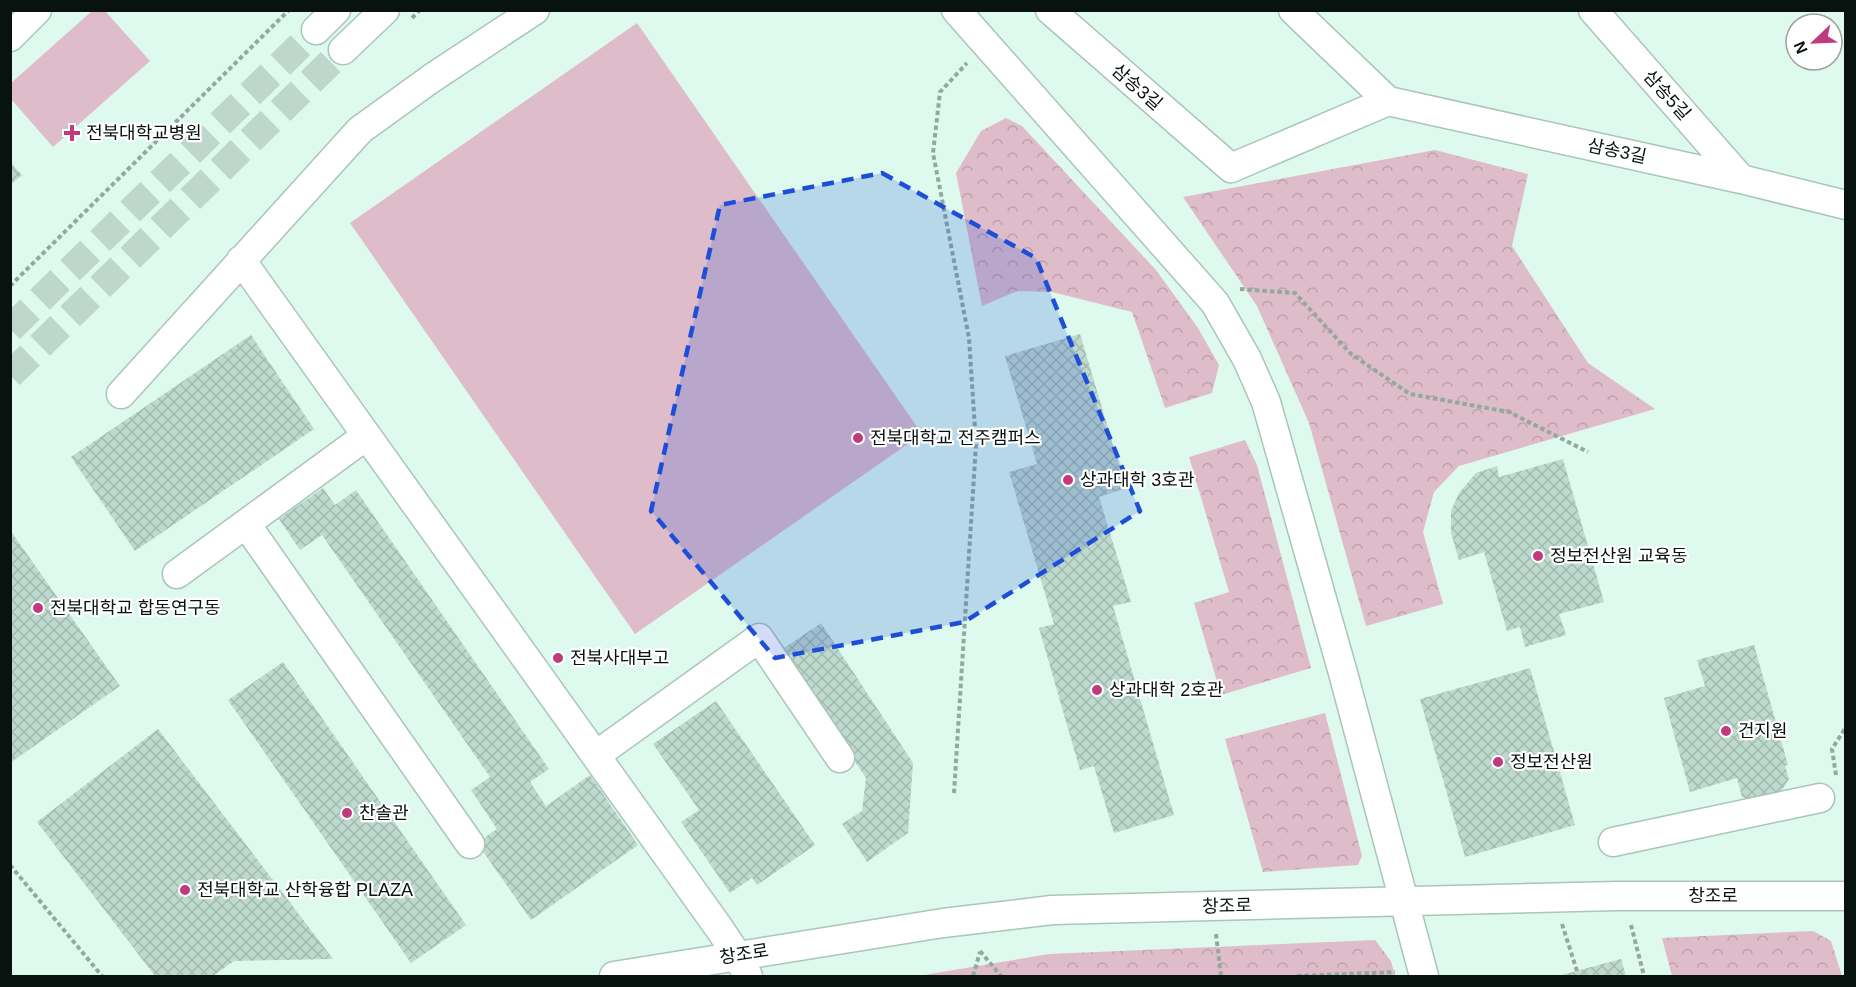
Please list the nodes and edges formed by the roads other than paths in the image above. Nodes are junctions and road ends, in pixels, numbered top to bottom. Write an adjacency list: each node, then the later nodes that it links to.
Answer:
1 (37, 10): 8 (street)
2 (384, 10): 9 (street)
3 (535, 10): 13 (street)
4 (956, 10): 24 (street)
5 (1050, 10): 10 (street, 삼송3길)
6 (1293, 10): 10 (street)
7 (1593, 10): 11 (street, 삼송5길)
8 (10, 37)
9 (343, 50)
10 (1389, 101): 11 (street, 삼송3길)
11 (1742, 178): 12 (street, 삼송3길)
12 (1845, 206)
13 (241, 260): 14 (street); 15 (street)
14 (121, 394)
15 (366, 436): 16 (street); 18 (street)
16 (246, 524): 17 (street); 22 (street)
17 (177, 574)
18 (596, 755): 19 (street); 25 (street)
19 (840, 758)
20 (1829, 790): 21 (street)
21 (1613, 842)
22 (470, 844)
23 (1845, 896): 24 (street, 창조로)
24 (1404, 902): 25 (street, 창조로); 26 (street)
25 (742, 966): 27 (street, 창조로)
26 (1413, 974)
27 (614, 976)

